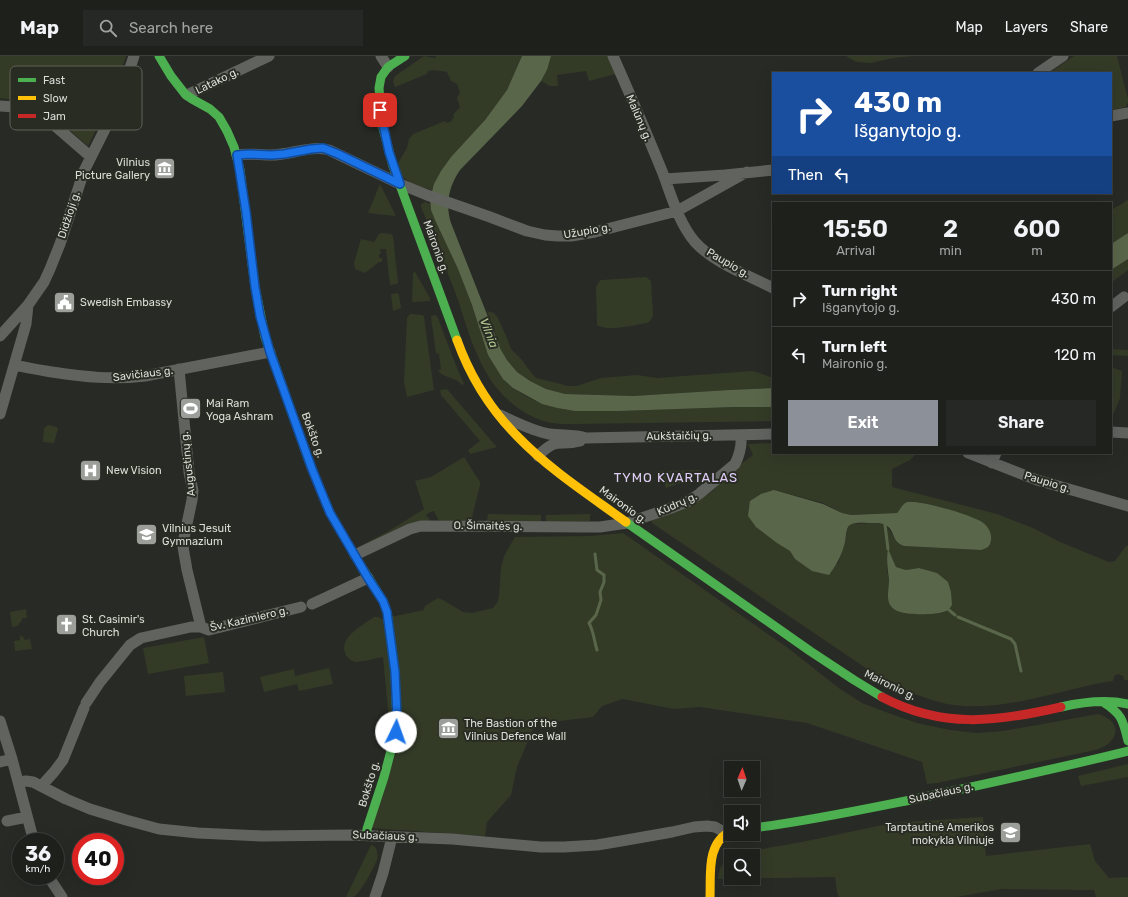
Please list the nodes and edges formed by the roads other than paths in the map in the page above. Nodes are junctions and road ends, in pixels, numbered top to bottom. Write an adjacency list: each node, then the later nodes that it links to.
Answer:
1 (134, 56): 8 (street, Didžioji g.)
2 (159, 56): 11 (main road, Bokšto g.)
3 (269, 56): 11 (street, Latako g.)
4 (381, 56): 9 (street)
5 (405, 56): 9 (main road)
6 (613, 56): 22 (street, Malūnų g.)
7 (1063, 56): 10 (street)
8 (131, 66)
9 (388, 66): 23 (main road, Maironio g.)
10 (1039, 72)
11 (187, 95): 18 (main road, Bokšto g.)
12 (0, 106): 13 (street)
13 (10, 107)
14 (1127, 113): 15 (street)
15 (1112, 116)
16 (60, 130): 19 (street)
17 (104, 130): 19 (street, Didžioji g.)
18 (237, 155): 23 (street); 30 (main road, Bokšto g.)
19 (90, 157): 27 (street, Didžioji g.)
20 (772, 170): 21 (street, Užupio g.)
21 (747, 172): 22 (street, Užupio g.); 24 (street, Užupio g.)
22 (665, 179): 24 (street)
23 (400, 184): 24 (street, Užupio g.); 35 (main road, Maironio g.)
24 (677, 211): 25 (street, Paupio g.)
25 (772, 288)
26 (1124, 297): 28 (street)
27 (28, 305): 29 (street, Didžioji g.); 31 (street, Didžioji g.)
28 (1112, 306)
29 (0, 336)
30 (270, 352): 32 (street, Savičiaus g.); 48 (main road, Bokšto g.)
31 (15, 365): 32 (street, Savičiaus g.); 33 (street, Didžioji g.)
32 (179, 369): 50 (street, Augustinų g.)
33 (3, 390): 34 (street, Didžioji g.)
34 (0, 414)
35 (499, 414): 37 (street, Aukštaičių g.); 42 (main road, Maironio g.)
36 (1112, 432): 38 (street)
37 (548, 433): 41 (street, Aukštaičių g.); 42 (street)
38 (1128, 433)
39 (772, 434): 40 (street, Aukštaičių g.)
40 (741, 435): 41 (street, Aukštaičių g.); 47 (street, Kūdrų g.)
41 (586, 438): 44 (street, Aukštaičių g.)
42 (527, 445): 44 (main road, Maironio g.)
43 (973, 454): 45 (street, Paupio g.)
44 (538, 456): 47 (main road, Maironio g.)
45 (994, 458): 46 (street, Paupio g.)
46 (1128, 506)
47 (627, 523): 48 (street, O. Šimaitės g.); 51 (main road, Maironio g.)
48 (355, 554): 49 (main road, Bokšto g.)
49 (368, 578): 50 (street, Šv. Kazimiero g.); 65 (main road, Bokšto g.)
50 (201, 627): 59 (street, Šv. Kazimiero g.)
51 (1103, 702): 52 (main road, Maironio g.); 54 (main road)
52 (1128, 704)
53 (0, 721): 56 (street)
54 (1128, 742)
55 (1128, 752): 62 (main road, Subačiaus g.)
56 (12, 759): 57 (street); 58 (street)
57 (0, 762)
58 (18, 782): 59 (street); 60 (street)
59 (43, 787): 65 (street, Subačiaus g.)
60 (27, 817): 61 (street); 64 (street)
61 (7, 821)
62 (760, 827)
63 (724, 830): 67 (street, Subačiaus g.)
64 (31, 833)
65 (367, 836): 67 (street, Subačiaus g.)
66 (724, 836): 71 (main road)
67 (392, 837): 69 (street)
68 (54, 885): 70 (street)
69 (373, 896)
70 (62, 897)
71 (710, 897)

